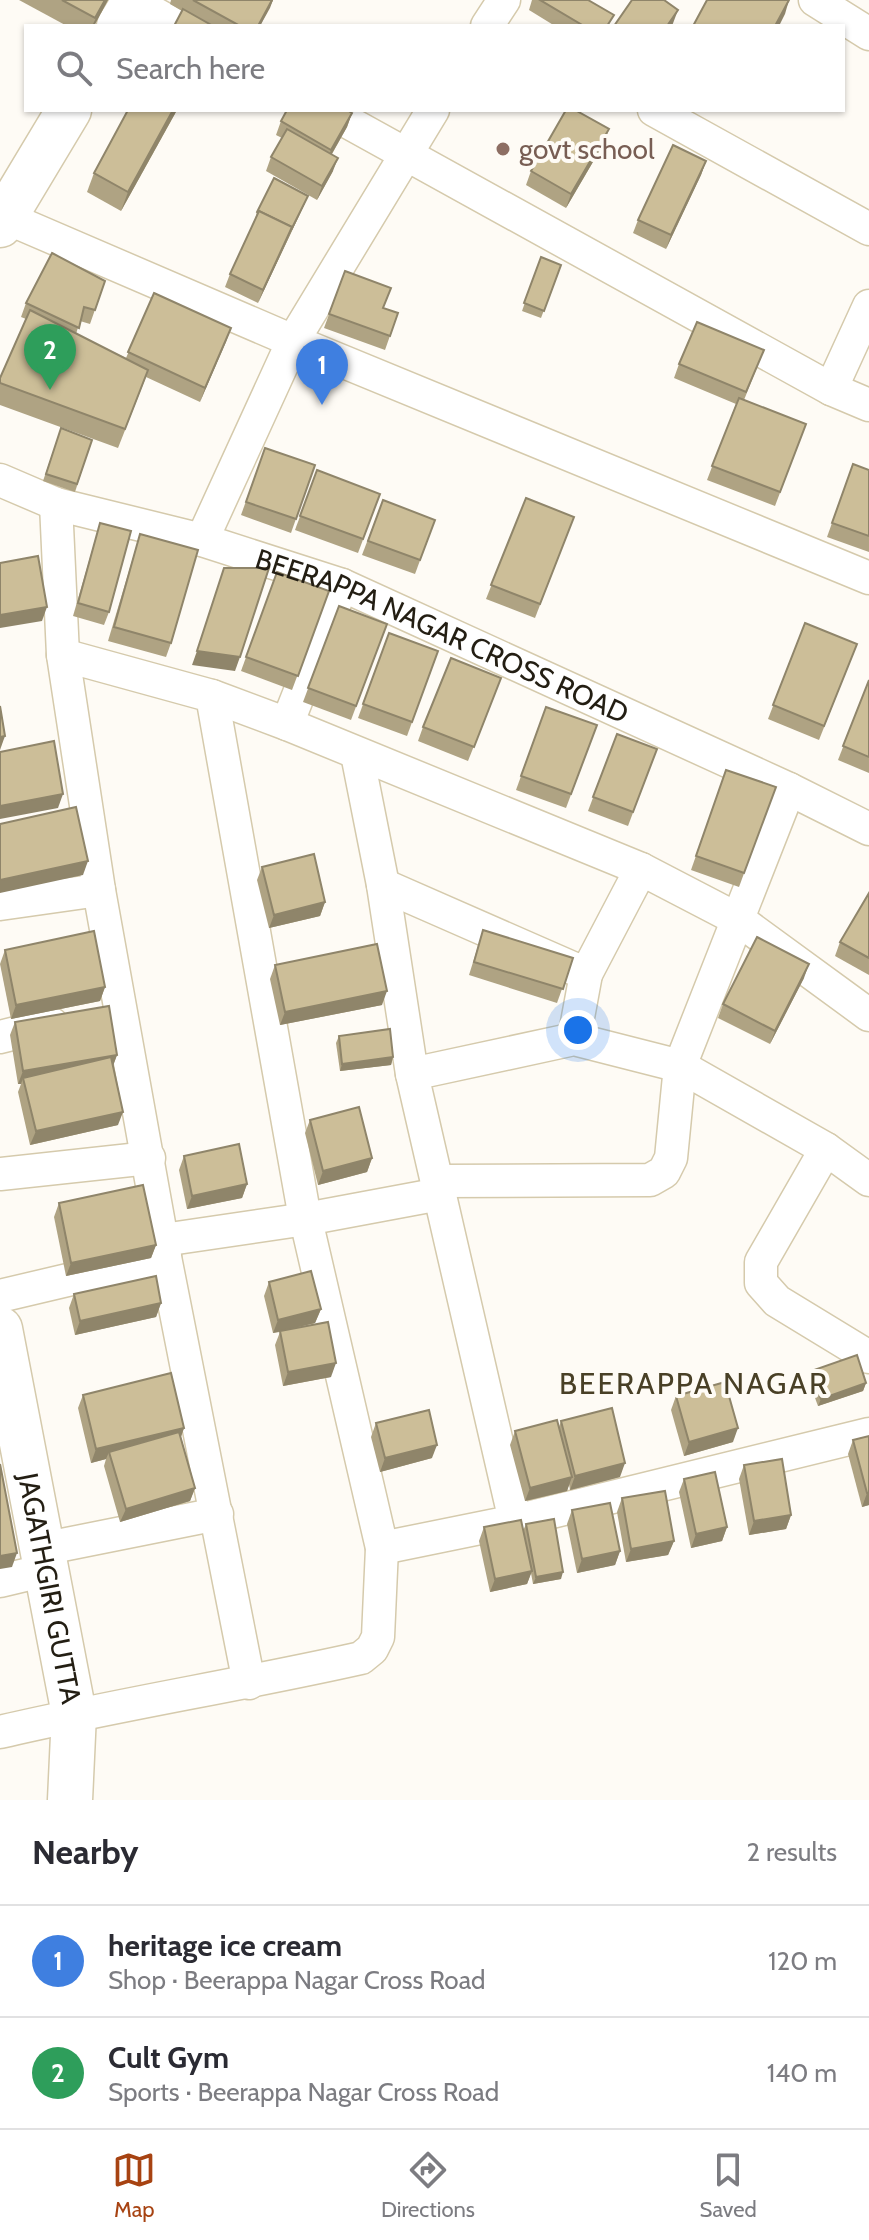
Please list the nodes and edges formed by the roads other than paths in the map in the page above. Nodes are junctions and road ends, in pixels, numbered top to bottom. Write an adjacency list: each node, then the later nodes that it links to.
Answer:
1 (815, 0): 4 (street)
2 (129, 9): 3 (street)
3 (171, 24)
4 (869, 34)
5 (68, 112): 10 (street)
6 (330, 112): 9 (street)
7 (432, 112): 9 (street)
8 (658, 112): 11 (street)
9 (404, 154): 13 (street); 14 (street)
10 (2, 219): 13 (street)
11 (869, 229)
12 (869, 306): 14 (street)
13 (293, 341): 18 (street); 19 (street)
14 (831, 389): 15 (street)
15 (869, 405)
16 (0, 480): 17 (street, BEERAPPA NAGAR CROSS ROAD)
17 (56, 504): 18 (street, BEERAPPA NAGAR CROSS ROAD); 21 (street)
18 (202, 540): 20 (street, BEERAPPA NAGAR CROSS ROAD)
19 (869, 578)
20 (342, 585): 23 (street); 25 (street, BEERAPPA NAGAR CROSS ROAD)
21 (63, 655): 22 (street); 29 (street)
22 (212, 696): 23 (street); 44 (street)
23 (287, 724): 24 (street)
24 (357, 754): 27 (street); 28 (street)
25 (789, 789): 26 (street, BEERAPPA NAGAR CROSS ROAD); 31 (street)
26 (869, 829)
27 (641, 869): 31 (street); 32 (street)
28 (383, 885): 32 (street); 38 (street)
29 (99, 890): 30 (street); 33 (street)
30 (0, 904)
31 (739, 920): 34 (street); 37 (street)
32 (586, 974): 36 (street)
33 (96, 1013): 35 (street); 40 (street)
34 (869, 1015)
35 (0, 1037)
36 (574, 1039): 37 (street); 38 (street)
37 (680, 1066): 39 (street); 43 (street)
38 (412, 1074): 43 (street)
39 (826, 1149): 42 (street); 48 (street)
40 (149, 1158): 41 (street); 45 (street)
41 (0, 1174)
42 (869, 1180)
43 (438, 1188): 44 (street); 52 (street)
44 (306, 1219): 45 (street); 53 (street)
45 (164, 1248): 46 (street); 51 (street)
46 (0, 1296)
47 (2, 1353): 50 (street, JAGATHGIRI GUTTA)
48 (869, 1357)
49 (869, 1434): 52 (street)
50 (12, 1455): 54 (street, JAGATHGIRI GUTTA)
51 (217, 1514): 54 (street); 56 (street)
52 (515, 1521): 53 (street)
53 (382, 1548): 56 (street)
54 (44, 1560): 55 (street); 57 (street, JAGATHGIRI GUTTA)
55 (0, 1581)
56 (249, 1683): 57 (street)
57 (74, 1714): 58 (street); 59 (street, JAGATHGIRI GUTTA)
58 (0, 1732)
59 (70, 1800)

